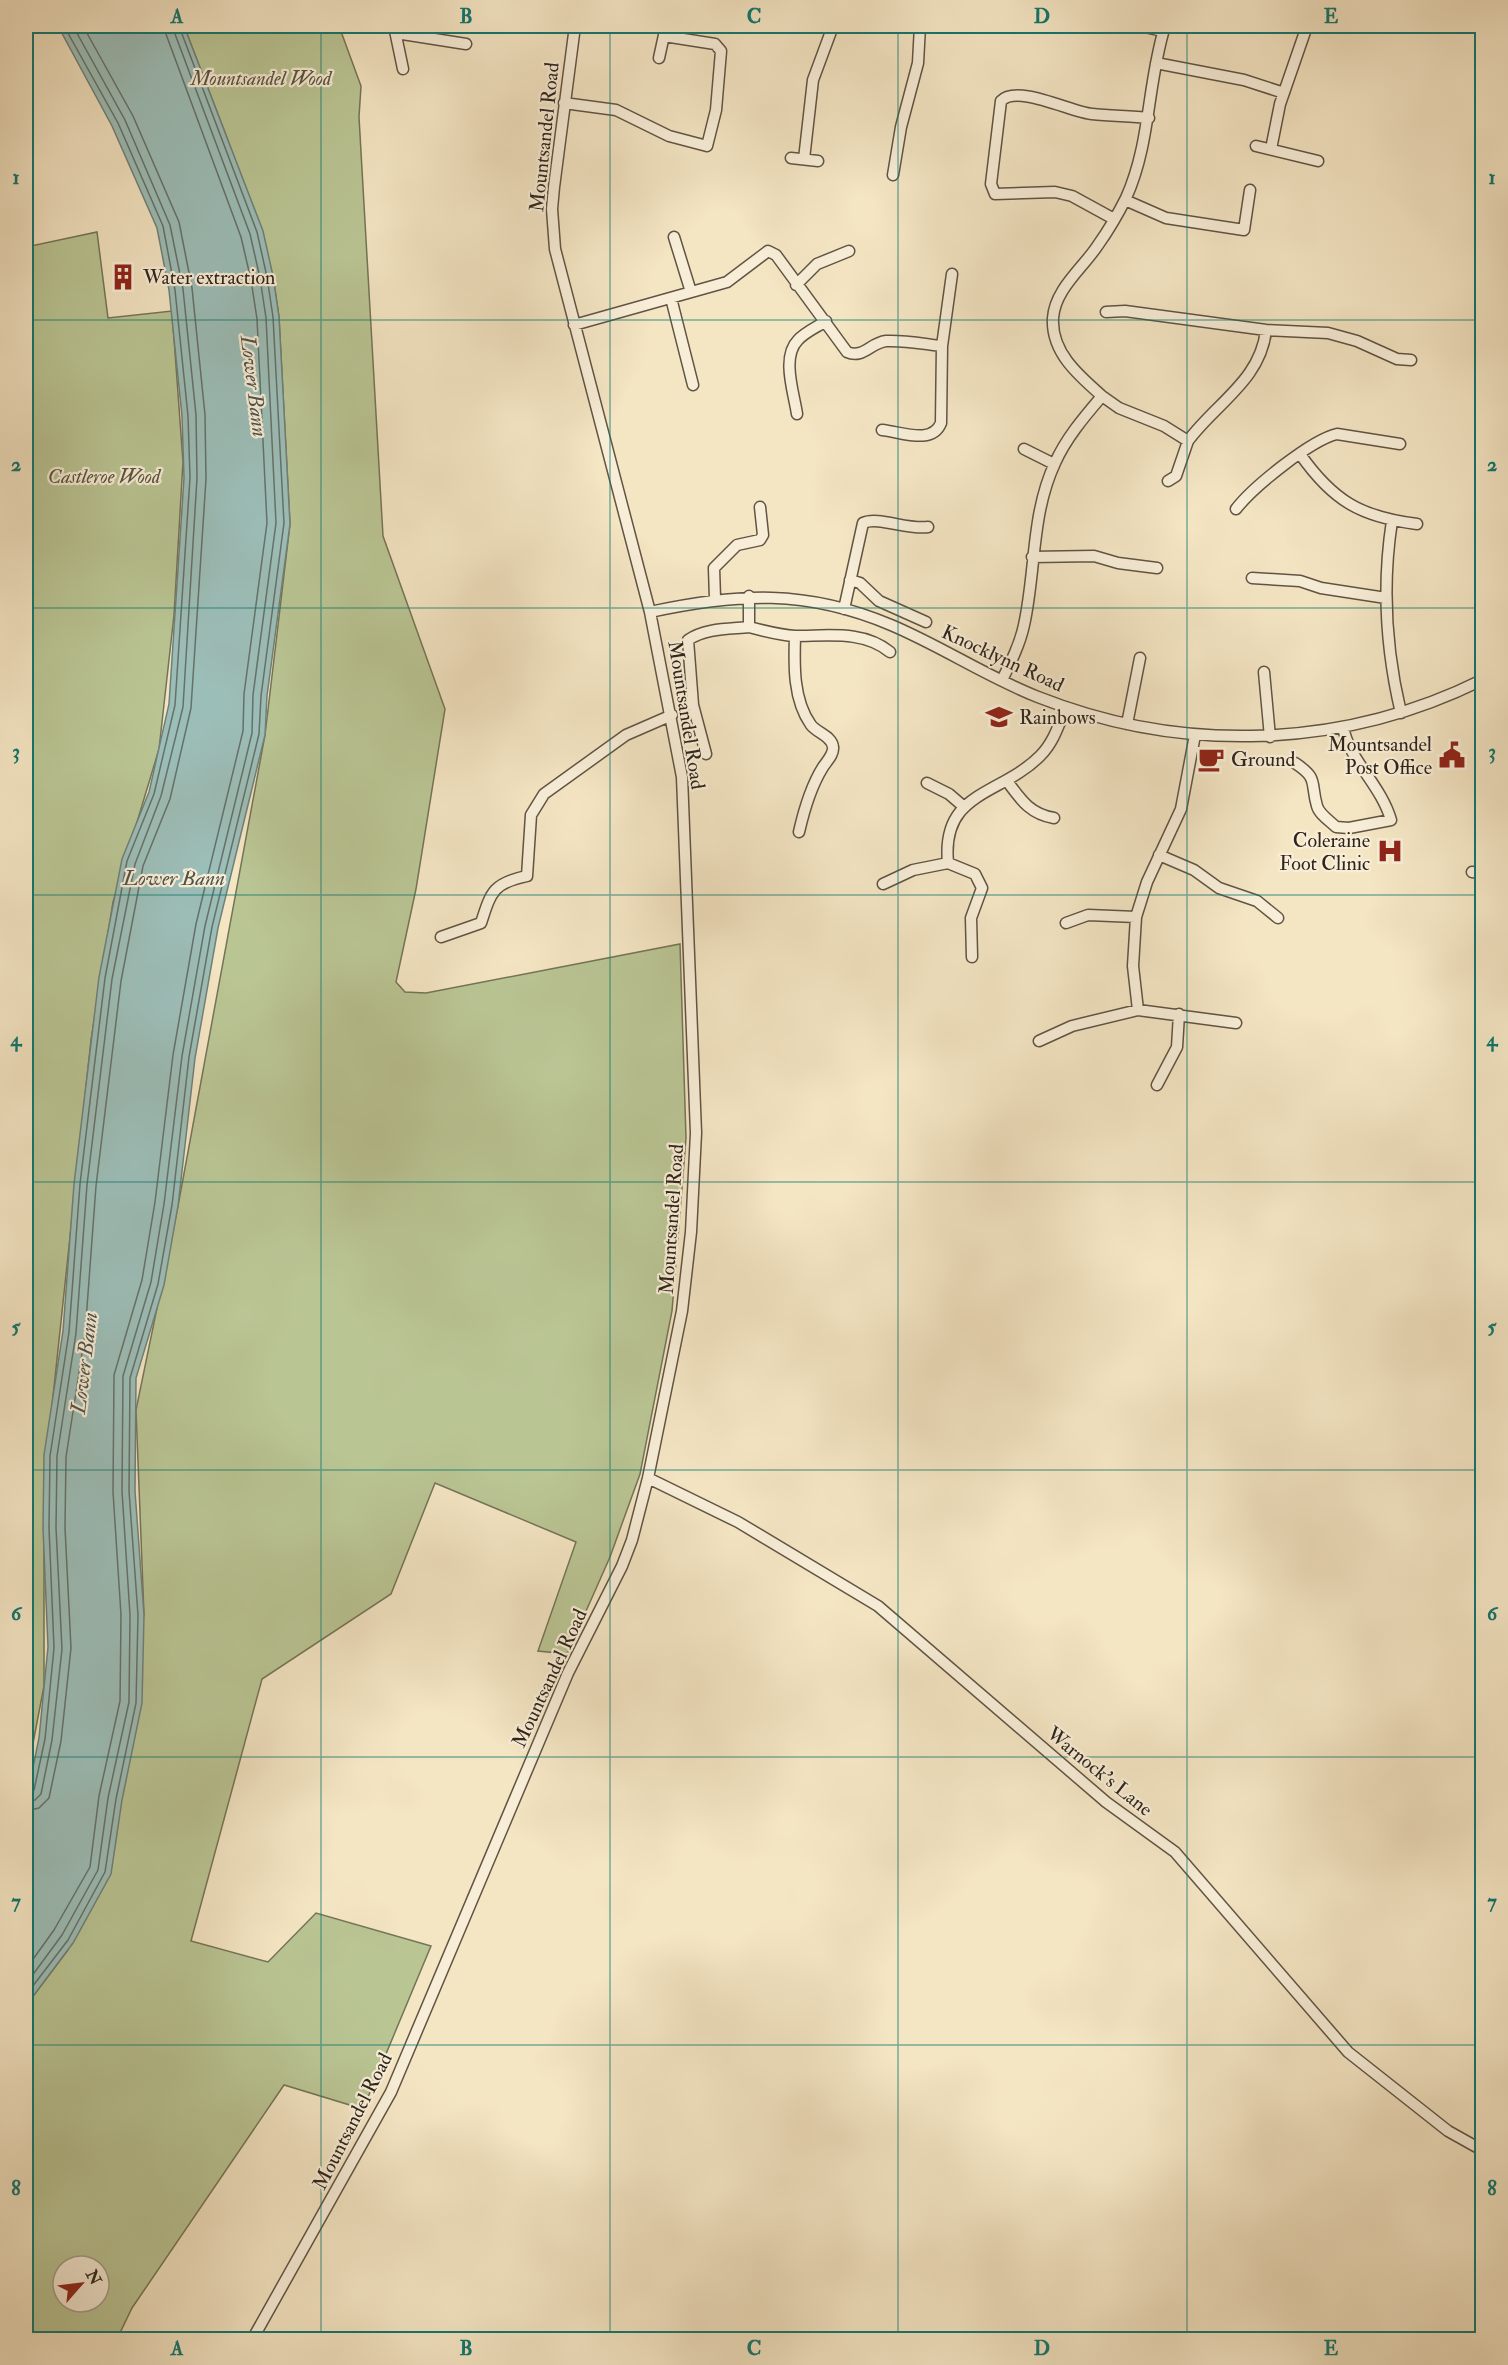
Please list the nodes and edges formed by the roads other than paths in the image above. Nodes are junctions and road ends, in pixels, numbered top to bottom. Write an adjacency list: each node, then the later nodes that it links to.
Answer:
1 (575, 26): 14 (street, Mountsandel Road)
2 (833, 26): 19 (street)
3 (920, 26): 22 (street)
4 (1140, 26): 6 (street)
5 (1307, 26): 13 (street)
6 (1164, 28): 11 (street)
7 (395, 29): 9 (street); 12 (street)
8 (665, 31): 10 (street); 14 (street)
9 (466, 44)
10 (659, 58)
11 (1156, 63): 13 (street); 15 (street)
12 (403, 69)
13 (1284, 93): 17 (street)
14 (564, 103): 34 (street, Mountsandel Road)
15 (1149, 118): 24 (street); 25 (street)
16 (1256, 146): 17 (street)
17 (1271, 148): 21 (street)
18 (791, 158): 19 (street)
19 (804, 159): 20 (street)
20 (818, 161)
21 (1318, 161)
22 (893, 175)
23 (1250, 190): 24 (street)
24 (1125, 200): 25 (street)
25 (1114, 219): 39 (street)
26 (674, 237): 30 (street)
27 (849, 251): 29 (street)
28 (952, 274): 36 (street)
29 (796, 285): 30 (street); 33 (street)
30 (691, 292): 31 (street)
31 (671, 298): 34 (street); 38 (street)
32 (1107, 312): 35 (street)
33 (826, 321): 36 (street); 40 (street)
34 (574, 325): 61 (street, Mountsandel Road)
35 (1266, 330): 37 (street); 42 (street)
36 (942, 346): 41 (street)
37 (1410, 360)
38 (693, 385)
39 (1102, 396): 42 (street); 46 (street)
40 (797, 414)
41 (882, 430)
42 (1188, 441): 47 (street)
43 (1400, 444): 45 (street)
44 (1024, 449): 46 (street)
45 (1300, 454): 49 (street); 50 (street)
46 (1054, 464): 53 (street)
47 (1168, 481)
48 (760, 507): 59 (street)
49 (1236, 509)
50 (1392, 521): 51 (street); 58 (street)
51 (1417, 525)
52 (928, 527): 56 (street)
53 (1032, 557): 54 (street); 68 (street)
54 (1157, 568)
55 (1252, 578): 58 (street)
56 (850, 580): 60 (street); 62 (street)
57 (750, 596): 59 (street, Knocklynn Road); 60 (street, Knocklynn Road); 63 (street)
58 (1386, 598): 71 (street)
59 (715, 599): 61 (street, Knocklynn Road)
60 (844, 609): 68 (street, Knocklynn Road)
61 (651, 612): 72 (street, Mountsandel Road)
62 (926, 622)
63 (749, 627): 64 (street); 77 (street)
64 (795, 636): 65 (street); 83 (street)
65 (890, 652)
66 (1140, 658): 73 (street)
67 (1264, 672): 76 (street)
68 (1002, 680): 70 (street, Knocklynn Road)
69 (1482, 680): 71 (street, Knocklynn Road)
70 (1066, 707): 73 (street, Knocklynn Road); 79 (street)
71 (1401, 713): 74 (street, Knocklynn Road)
72 (672, 715): 90 (street); 97 (street, Mountsandel Road)
73 (1127, 724): 75 (street, Knocklynn Road)
74 (1344, 727): 76 (street, Knocklynn Road); 78 (street)
75 (1195, 735): 76 (street, Knocklynn Road); 84 (street)
76 (1270, 737)
77 (706, 754)
78 (1295, 763)
79 (1007, 781): 81 (street); 82 (street)
80 (927, 783): 81 (street)
81 (963, 806): 85 (street)
82 (1054, 818)
83 (799, 832)
84 (1159, 855): 87 (street); 88 (street)
85 (948, 863): 86 (street); 91 (street)
86 (884, 885)
87 (1136, 917): 89 (street); 92 (street)
88 (1278, 918)
89 (1066, 923)
90 (441, 937)
91 (972, 957)
92 (1138, 1010): 93 (street); 95 (street)
93 (1179, 1014): 94 (street); 96 (street)
94 (1236, 1023)
95 (1039, 1041)
96 (1157, 1086)
97 (648, 1478): 98 (street, Warnock's Lane); 99 (street, Mountsandel Road)
98 (1482, 2150)
99 (252, 2340)

